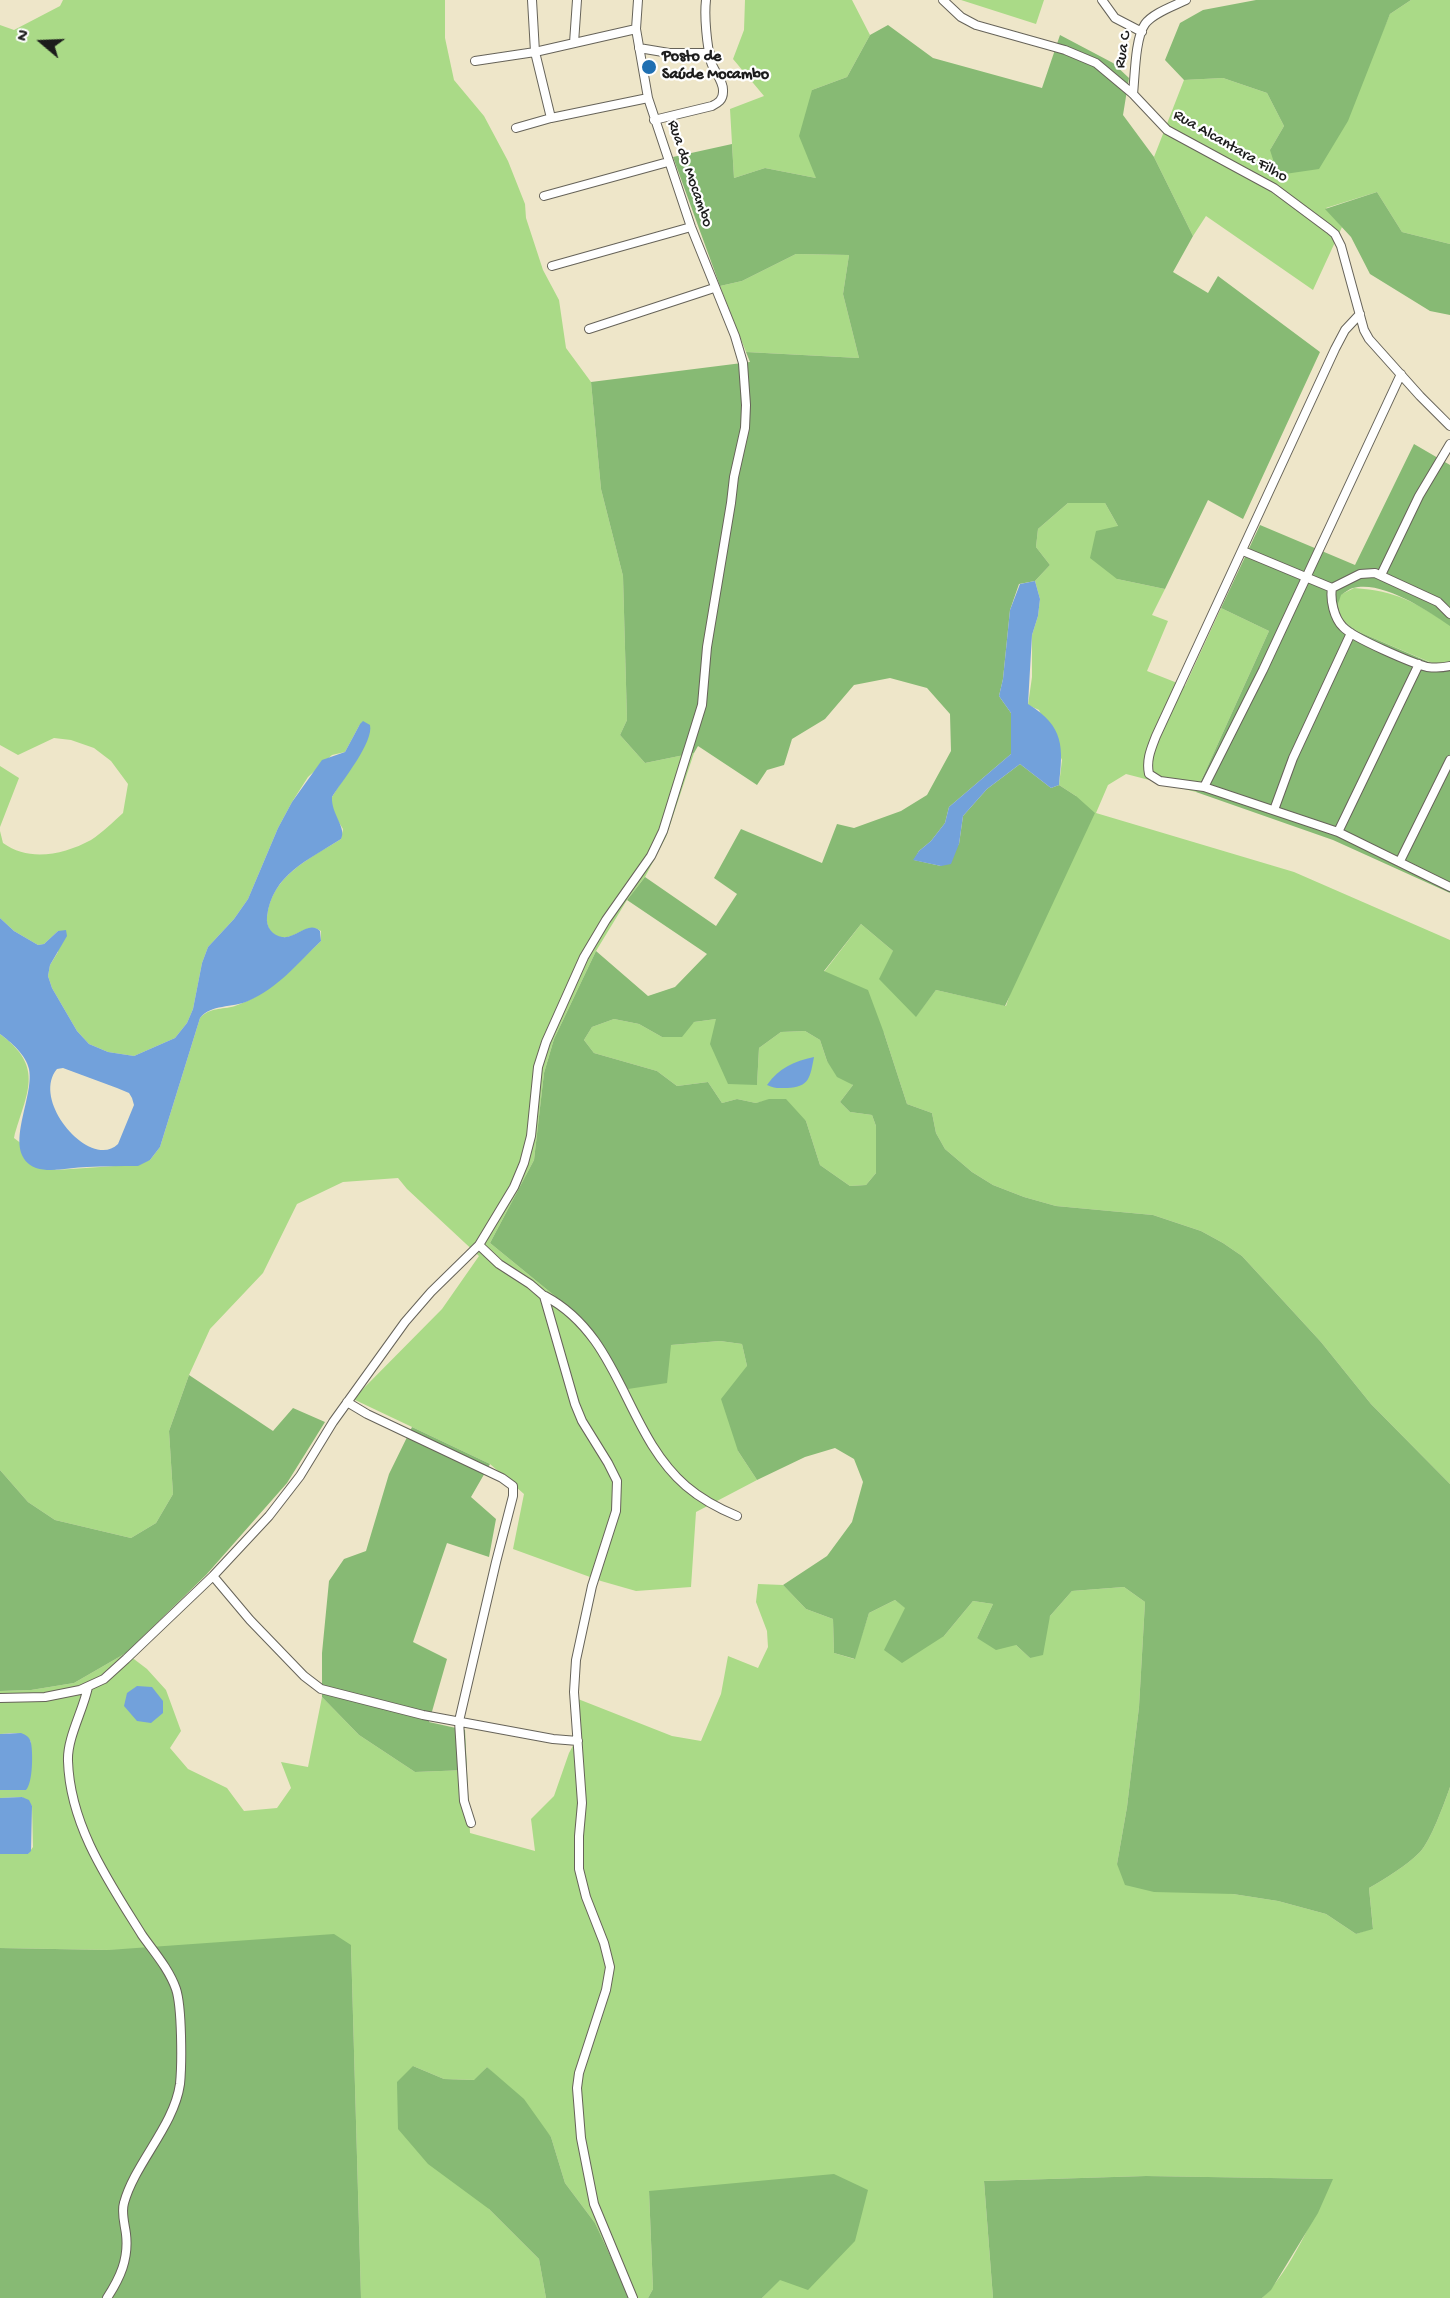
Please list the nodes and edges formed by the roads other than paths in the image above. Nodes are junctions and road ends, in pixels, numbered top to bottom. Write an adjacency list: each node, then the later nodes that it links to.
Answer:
1 (532, 0): 12 (street)
2 (577, 0): 10 (street)
3 (638, 0): 8 (street, Rua do Mocambo)
4 (706, 0): 13 (street)
5 (943, 0): 15 (street, Rua Alcantara Filho)
6 (1102, 0): 9 (street)
7 (1186, 0): 9 (street, Rua C)
8 (636, 29): 10 (street); 11 (street, Rua do Mocambo)
9 (1142, 32): 15 (street, Rua C)
10 (574, 43): 12 (street)
11 (639, 48): 13 (street); 16 (street, Rua do Mocambo)
12 (535, 52): 14 (street); 17 (street)
13 (710, 53): 18 (street)
14 (475, 61)
15 (1133, 94): 25 (street, Rua Alcantara Filho)
16 (648, 98): 17 (street); 18 (street, Rua do Mocambo)
17 (551, 118): 19 (street)
18 (654, 120): 20 (street, Rua do Mocambo)
19 (516, 128)
20 (668, 162): 21 (street); 22 (street, Rua do Mocambo)
21 (544, 196)
22 (691, 227): 23 (street); 24 (street, Rua do Mocambo)
23 (552, 266)
24 (714, 288): 26 (street); 45 (street, Rua do Mocambo)
25 (1360, 314): 27 (street, Rua Alcantara Filho); 30 (street)
26 (589, 329)
27 (1401, 374): 28 (street, Rua Alcantara Filho); 32 (street)
28 (1450, 426)
29 (1450, 444): 31 (street)
30 (1243, 551): 32 (street); 40 (street)
31 (1382, 575): 33 (street); 35 (street)
32 (1306, 577): 33 (street); 40 (street)
33 (1332, 588): 36 (street)
34 (1450, 597): 35 (street)
35 (1447, 611)
36 (1351, 633): 37 (street); 41 (street)
37 (1419, 664): 38 (street); 42 (street)
38 (1450, 666)
39 (1450, 760): 43 (street)
40 (1204, 788): 41 (street)
41 (1274, 810): 42 (street)
42 (1338, 832): 43 (street)
43 (1400, 861): 44 (street)
44 (1450, 887)
45 (479, 1245): 46 (street); 47 (street, Rua do Mocambo)
46 (544, 1296): 48 (street); 53 (street)
47 (347, 1402): 49 (street, Rua do Mocambo); 52 (street)
48 (737, 1516)
49 (213, 1576): 50 (street, Rua do Mocambo); 52 (street)
50 (88, 1687): 51 (street); 55 (street)
51 (0, 1698)
52 (459, 1721): 53 (street); 54 (street)
53 (578, 1741): 56 (street)
54 (471, 1823)
55 (107, 2298)
56 (633, 2298)

